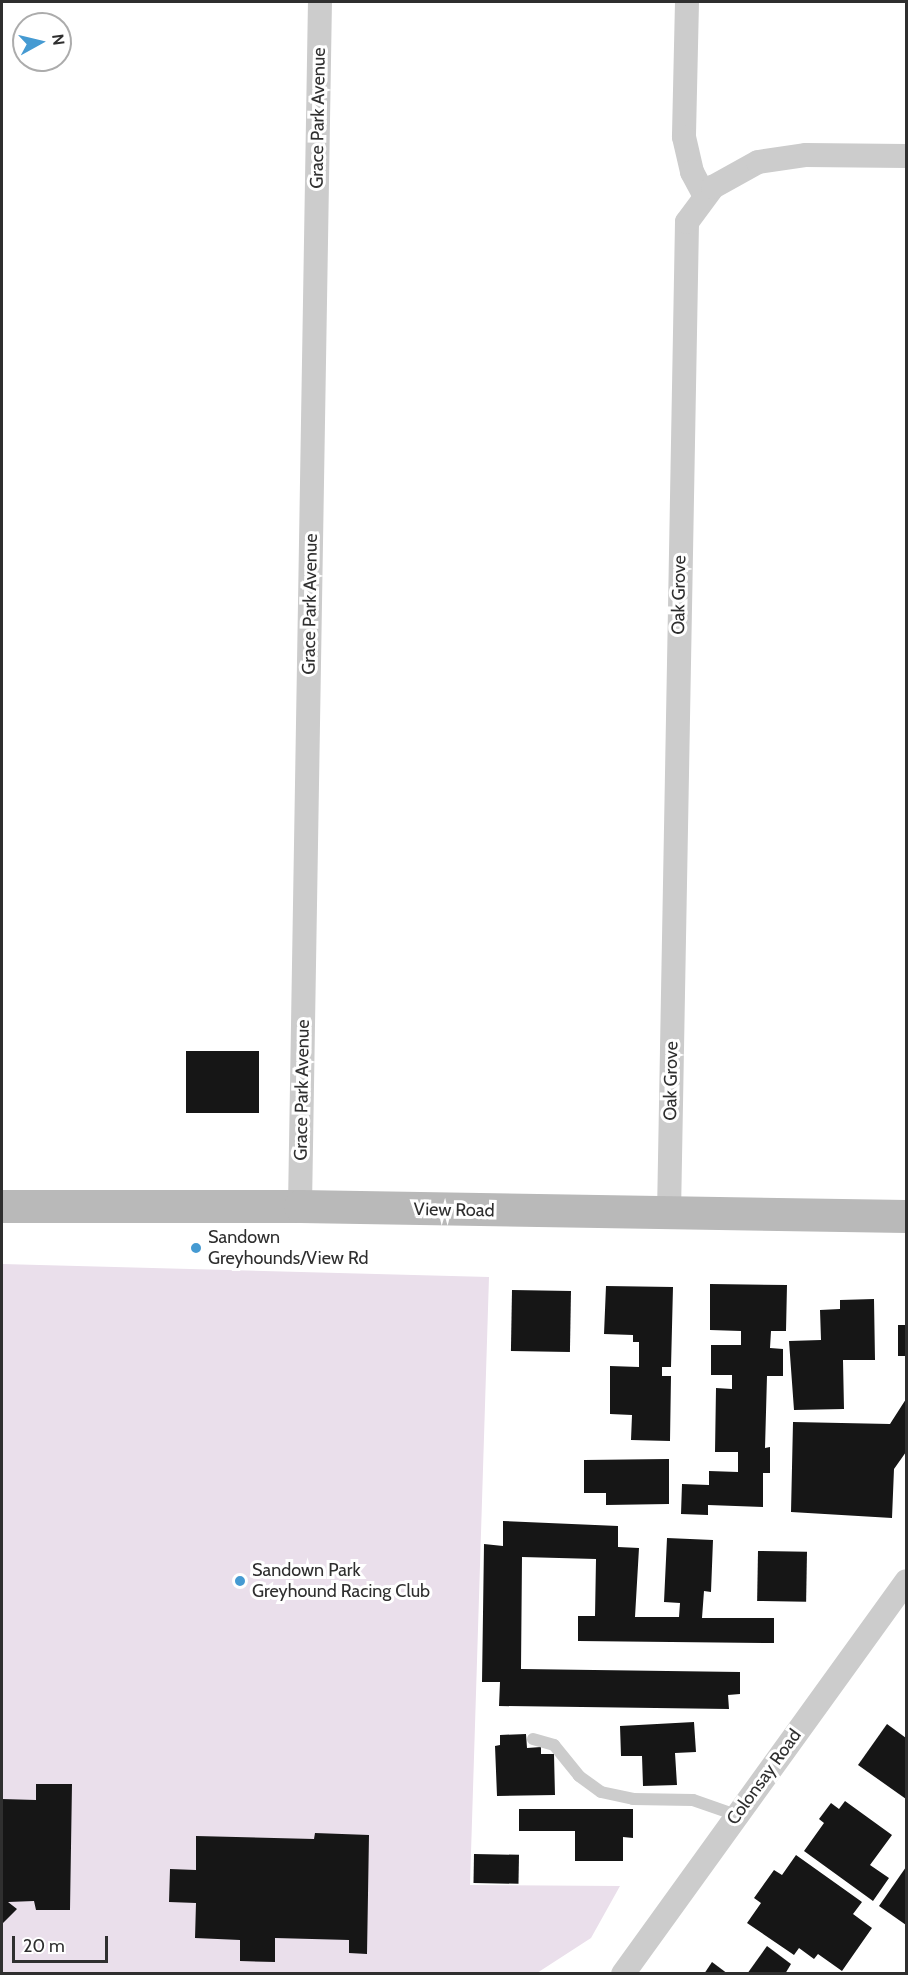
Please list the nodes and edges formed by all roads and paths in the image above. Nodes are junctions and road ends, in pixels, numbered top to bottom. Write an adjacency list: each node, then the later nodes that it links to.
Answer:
1 (320, 2): 6 (street, Grace Park Avenue)
2 (687, 2): 4 (street)
3 (906, 156): 4 (street, Oak Grove)
4 (704, 195): 7 (street, Oak Grove)
5 (2, 1206): 6 (street, View Road)
6 (300, 1206): 7 (street, View Road)
7 (669, 1214): 8 (street, View Road)
8 (906, 1216)
9 (906, 1581): 11 (street, Colonsay Road)
10 (534, 1740): 11 (lane)
11 (736, 1815): 12 (street, Colonsay Road)
12 (623, 1974)

